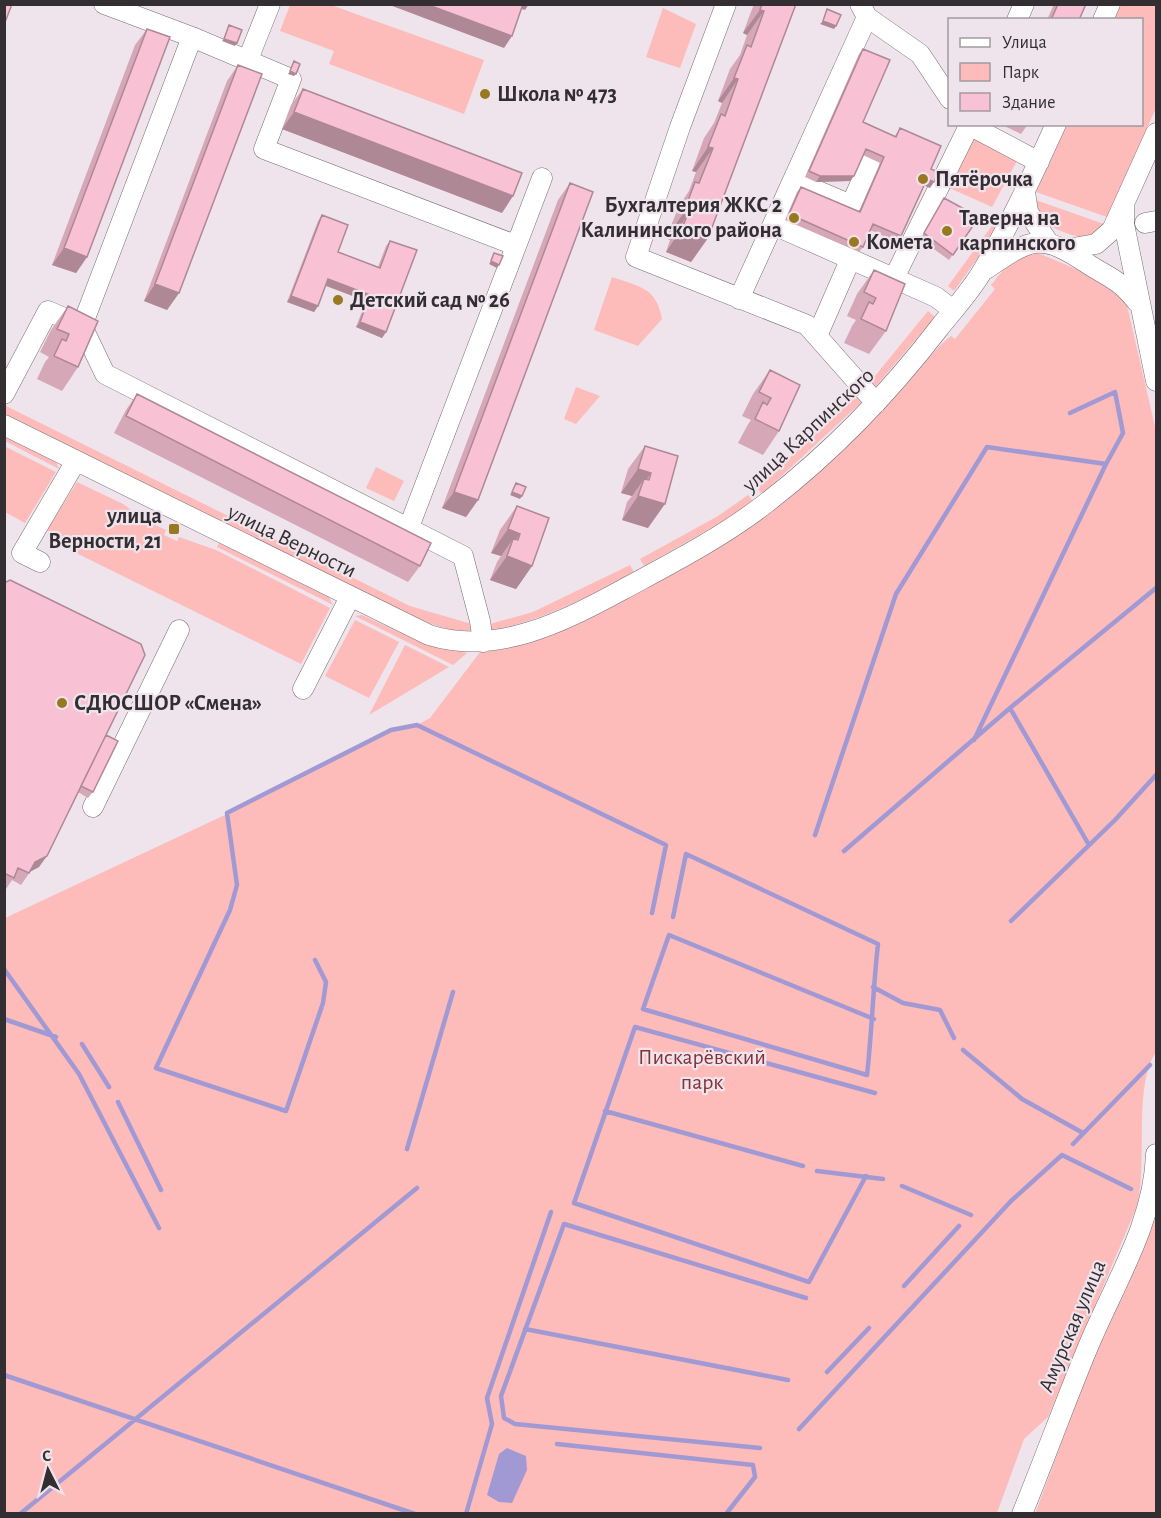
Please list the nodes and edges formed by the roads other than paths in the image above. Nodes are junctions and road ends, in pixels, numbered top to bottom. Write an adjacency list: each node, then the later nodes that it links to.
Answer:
1 (104, 4): 9 (street)
2 (270, 4): 10 (street)
3 (726, 4): 29 (street)
4 (1024, 4): 7 (street)
5 (1110, 4): 8 (street)
6 (863, 11): 11 (street); 19 (street)
7 (1018, 18)
8 (1104, 18)
9 (192, 37): 10 (street); 32 (street)
10 (247, 62): 24 (street)
11 (948, 96)
12 (968, 126): 28 (street)
13 (970, 126): 17 (street)
14 (1055, 126): 17 (street, улица Карпинского)
15 (1156, 133): 21 (street)
16 (870, 162): 19 (street)
17 (1039, 162): 20 (street, улица Карпинского)
18 (542, 178): 24 (street)
19 (794, 181): 22 (street)
20 (1025, 192): 23 (street); 27 (street, улица Карпинского)
21 (1124, 206): 25 (street); 30 (street)
22 (774, 225): 26 (street); 29 (street)
23 (1048, 242): 25 (street); 27 (street, улица Карпинского)
24 (516, 245): 39 (street)
25 (1067, 249): 30 (street)
26 (851, 258): 28 (street); 33 (street)
27 (982, 272): 31 (street, улица Карпинского)
28 (894, 278): 31 (street)
29 (739, 299): 33 (street)
30 (1138, 303): 34 (street)
31 (953, 310): 36 (street, улица Карпинского)
32 (82, 326): 35 (street); 39 (street)
33 (817, 336): 36 (street)
34 (1156, 381)
35 (4, 394)
36 (876, 403): 43 (street, улица Карпинского)
37 (4, 425): 38 (street, улица Верности)
38 (76, 461): 40 (street); 42 (street, улица Верности)
39 (409, 527): 45 (street)
40 (13, 551): 41 (street)
41 (40, 562)
42 (350, 597): 45 (street, улица Верности); 46 (street)
43 (568, 618): 45 (street, улица Верности)
44 (178, 630): 47 (street)
45 (483, 642)
46 (303, 689)
47 (93, 807)
48 (1156, 1154): 49 (street, Амурская улица)
49 (1022, 1514)

